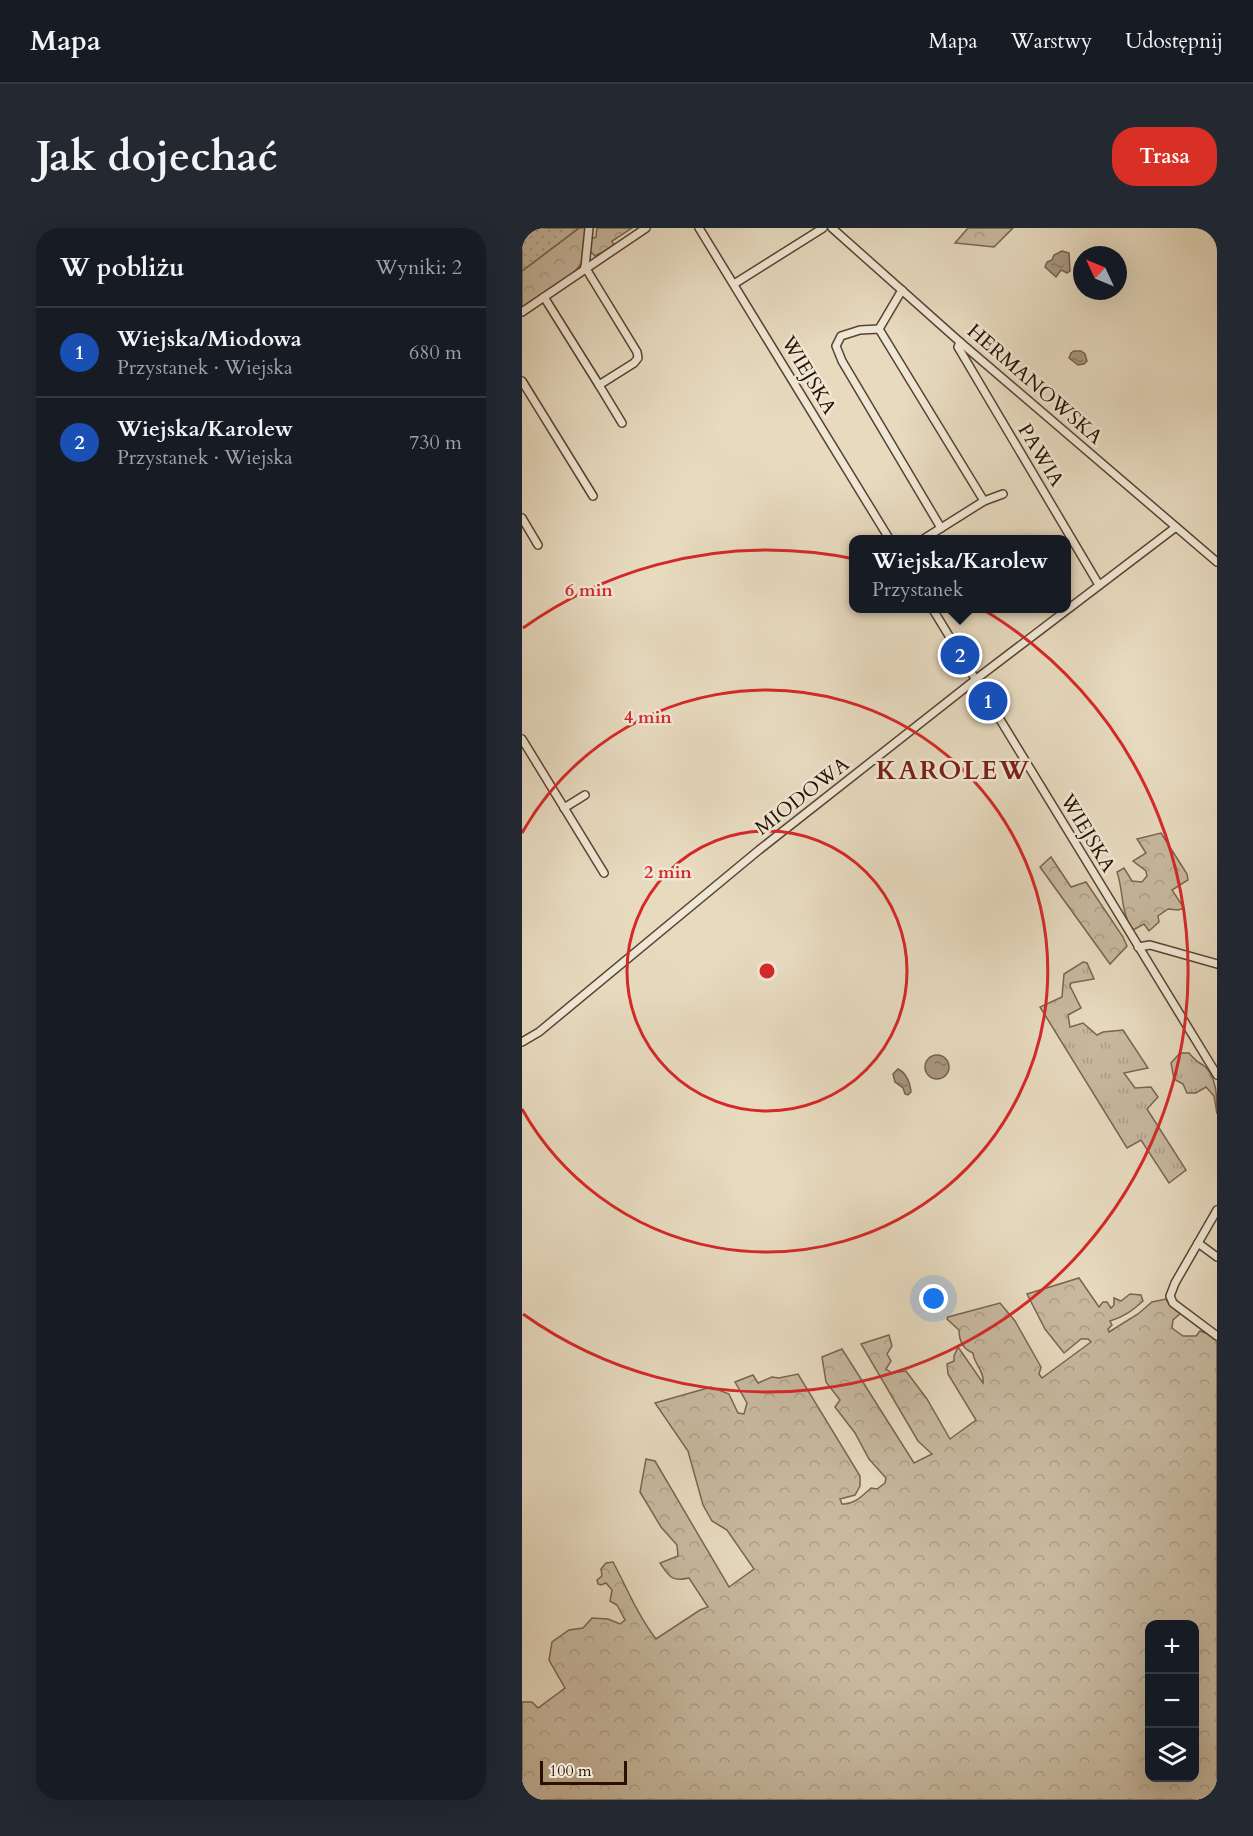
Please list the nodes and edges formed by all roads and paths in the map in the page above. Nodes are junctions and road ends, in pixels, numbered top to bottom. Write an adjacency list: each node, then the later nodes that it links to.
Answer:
1 (589, 228): 6 (street)
2 (646, 228): 6 (street)
3 (699, 228): 7 (street, WIEJSKA)
4 (822, 228): 7 (street)
5 (832, 228): 8 (street, HERMANOWSKA)
6 (585, 267): 9 (street); 14 (street)
7 (734, 284): 22 (street, WIEJSKA)
8 (902, 290): 11 (street); 12 (street, HERMANOWSKA)
9 (544, 297): 10 (street); 14 (street)
10 (522, 312)
11 (879, 329): 18 (street); 21 (street)
12 (960, 342): 20 (street, HERMANOWSKA); 24 (street, PAWIA)
13 (522, 381): 17 (street)
14 (599, 385): 15 (street)
15 (622, 423)
16 (1003, 494): 18 (street)
17 (593, 496)
18 (984, 501): 21 (street)
19 (522, 518): 26 (street)
20 (1176, 526): 27 (street, HERMANOWSKA); 28 (street, MIODOWA)
21 (941, 528): 23 (street)
22 (887, 535)
23 (930, 535)
24 (1069, 535)
25 (1071, 538): 28 (street, PAWIA)
26 (538, 545)
27 (1217, 562)
28 (1099, 585): 29 (street, MIODOWA)
29 (1071, 606)
30 (934, 613): 32 (street, WIEJSKA)
31 (1062, 613): 32 (street, MIODOWA)
32 (975, 680): 37 (street, WIEJSKA); 39 (street, MIODOWA)
33 (522, 739): 35 (street)
34 (585, 795): 35 (street)
35 (564, 808): 36 (street)
36 (604, 873)
37 (1138, 947): 38 (street); 40 (street, WIEJSKA)
38 (1217, 964)
39 (522, 1042)
40 (1217, 1075)
41 (1217, 1210): 42 (street)
42 (1198, 1243): 43 (street); 44 (street)
43 (1217, 1257)
44 (1217, 1336)

